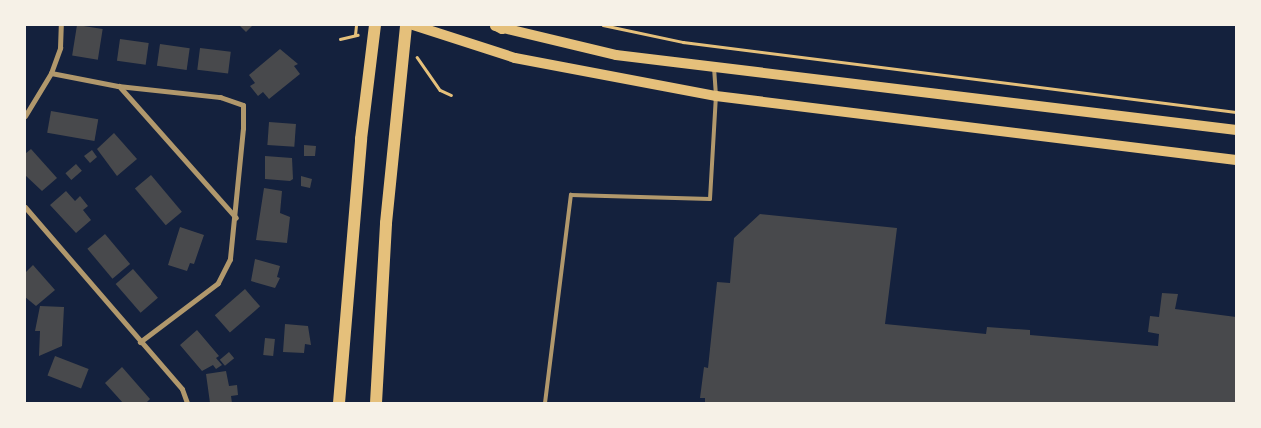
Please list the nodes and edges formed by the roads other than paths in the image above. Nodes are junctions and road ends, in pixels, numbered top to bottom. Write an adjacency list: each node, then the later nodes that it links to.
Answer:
1 (61, 25): 7 (street)
2 (375, 25): 17 (main road)
3 (406, 25): 18 (main road)
4 (413, 25): 9 (main road)
5 (498, 26): 6 (main road)
6 (714, 67): 9 (lane); 11 (main road)
7 (51, 73): 8 (street); 10 (street)
8 (118, 86): 14 (street); 14 (street)
9 (716, 96): 12 (main road); 19 (lane)
10 (25, 116)
11 (1236, 130)
12 (1236, 160)
13 (25, 207): 15 (street)
14 (236, 218): 15 (street)
15 (140, 342): 16 (street)
16 (187, 403)
17 (339, 403)
18 (376, 403)
19 (545, 403)

